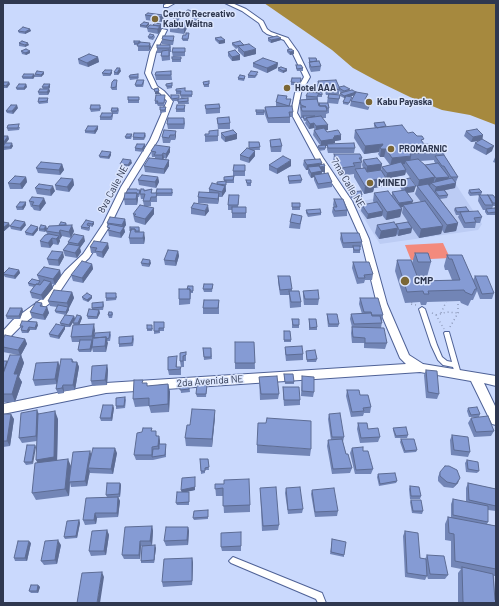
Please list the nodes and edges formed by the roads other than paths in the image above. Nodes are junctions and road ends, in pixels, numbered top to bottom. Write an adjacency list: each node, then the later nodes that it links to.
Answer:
1 (172, 3): 3 (street)
2 (228, 3): 8 (street, 7ma Calle NE)
3 (166, 6)
4 (164, 30): 7 (street, 8va Calle NE)
5 (422, 309): 11 (lane)
6 (447, 333): 11 (lane)
7 (3, 337)
8 (405, 358): 9 (street); 10 (street)
9 (420, 368): 10 (street, 2da Avenida NE); 11 (street)
10 (391, 369): 15 (street, 2da Avenida NE)
11 (457, 369): 12 (street)
12 (475, 377): 13 (street); 14 (street)
13 (496, 381)
14 (492, 401): 16 (street)
15 (3, 409)
16 (496, 420)
17 (233, 561): 18 (lane)
18 (322, 603)

